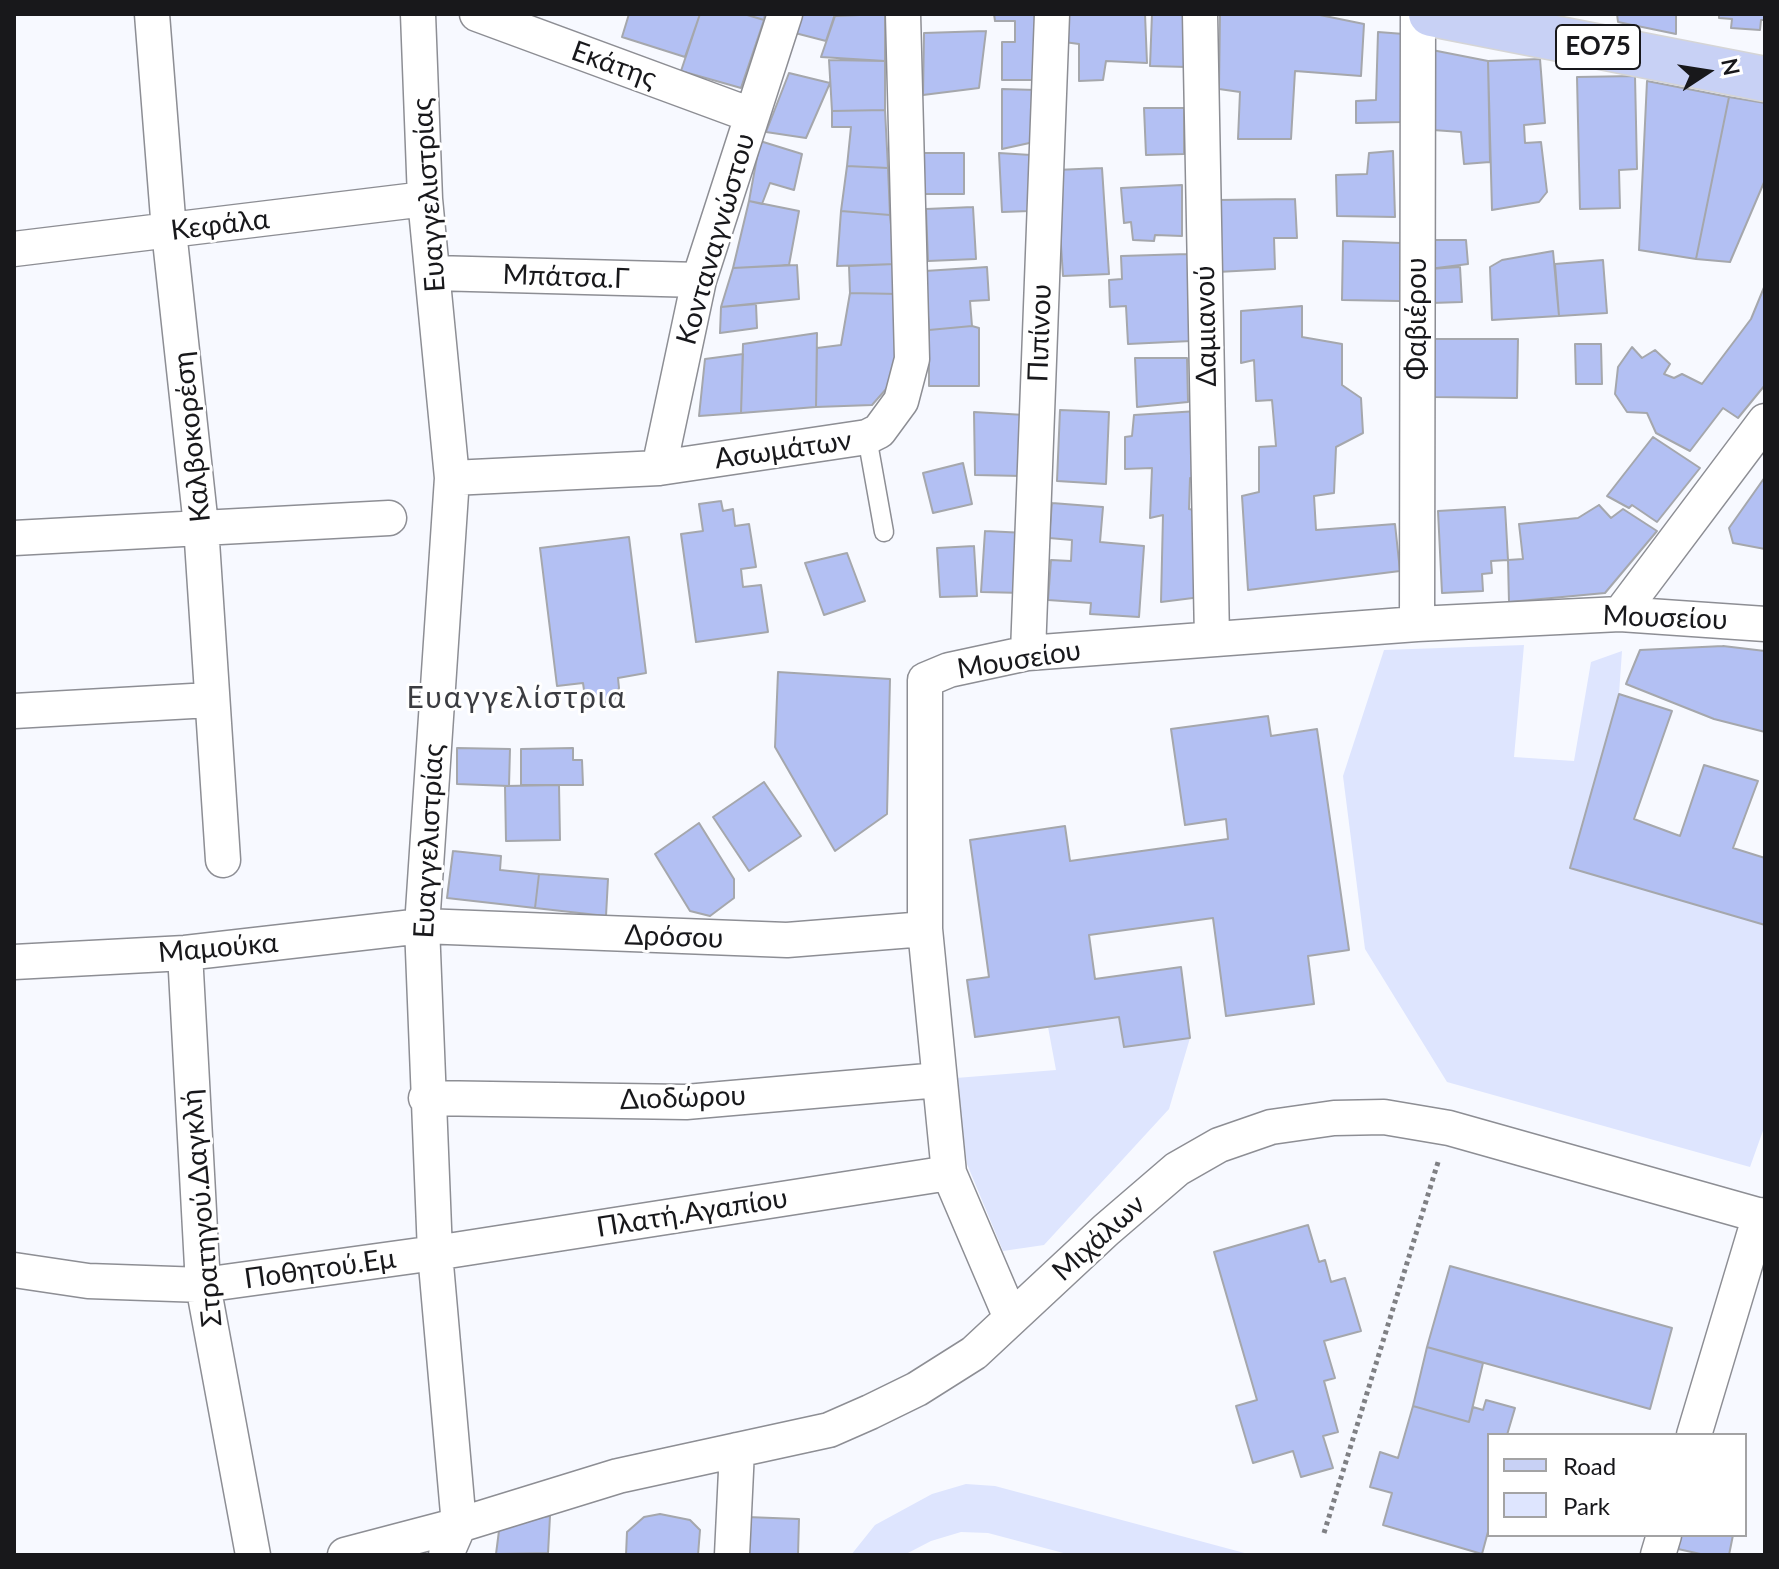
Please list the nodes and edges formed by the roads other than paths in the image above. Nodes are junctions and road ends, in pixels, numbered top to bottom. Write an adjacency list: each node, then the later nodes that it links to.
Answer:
1 (152, 14): 13 (street, Καλβοκορέση)
2 (477, 14): 11 (street, Εκάτης)
3 (785, 14): 11 (street, Κονταναγνώστου)
4 (903, 14): 18 (street, Ασωμάτων)
5 (1052, 14): 29 (street, Πιπίνου)
6 (1200, 14): 28 (street, Δαμιανού)
7 (1418, 14): 26 (street, Φαβιέρου)
8 (1431, 14): 10 (main road, ΕΟ75)
9 (425, 17): 12 (street, Ευαγγελιστρίας)
10 (1765, 79)
11 (751, 115): 16 (street, Κονταναγνώστου)
12 (425, 199): 13 (street, Κεφάλα); 15 (street, Ευαγγελιστρίας)
13 (169, 231): 14 (street, Κεφάλα); 22 (street, Καλβοκορέση)
14 (14, 249)
15 (433, 273): 16 (street, Μπάτσα.Γ); 20 (street, Ευαγγελιστρίας)
16 (699, 280): 19 (street, Κονταναγνώστου)
17 (1765, 421): 25 (street)
18 (867, 437): 19 (street, Ασωμάτων); 23 (lane)
19 (659, 468): 20 (street, Ασωμάτων)
20 (452, 478): 33 (street, Ευαγγελιστρίας)
21 (389, 518): 22 (street)
22 (201, 526): 24 (street); 30 (street, Καλβοκορέση)
23 (884, 532)
24 (14, 538)
25 (1620, 614): 26 (street, Μουσείου); 27 (street, Μουσείου)
26 (1417, 624): 28 (street, Μουσείου)
27 (1765, 624)
28 (1212, 639): 29 (street, Μουσείου)
29 (1028, 653): 34 (street, Μουσείου)
30 (210, 700): 31 (street); 32 (street, Καλβοκορέση)
31 (14, 711)
32 (223, 860)
33 (422, 926): 34 (street, Δρόσου); 35 (street, Μαμούκα); 38 (street, Ευαγγελιστρίας)
34 (925, 929): 37 (street, Μουσείου)
35 (185, 953): 36 (street, Μαμούκα); 43 (street, Στρατηγού.Δαγκλή)
36 (14, 962)
37 (939, 1080): 38 (street, Διοδώρου); 39 (street, Μουσείου)
38 (426, 1098): 41 (street, Ευαγγελιστρίας)
39 (949, 1173): 41 (street, Πλατή.Αγαπίου); 44 (street, Μουσείου)
40 (1762, 1216): 44 (street, Μιχάλων); 45 (street)
41 (435, 1253): 43 (street, Ποθητού.Εμ); 47 (street, Ευαγγελιστρίας)
42 (14, 1270): 43 (street, Ποθητού.Εμ)
43 (203, 1285): 48 (street, Στρατηγού.Δαγκλή)
44 (1011, 1318): 46 (street, Μιχάλων)
45 (1695, 1433)
46 (737, 1450): 47 (street, Μιχάλων); 50 (street)
47 (453, 1540): 49 (street, Μιχάλων)
48 (253, 1555)
49 (345, 1555)
50 (732, 1555)

